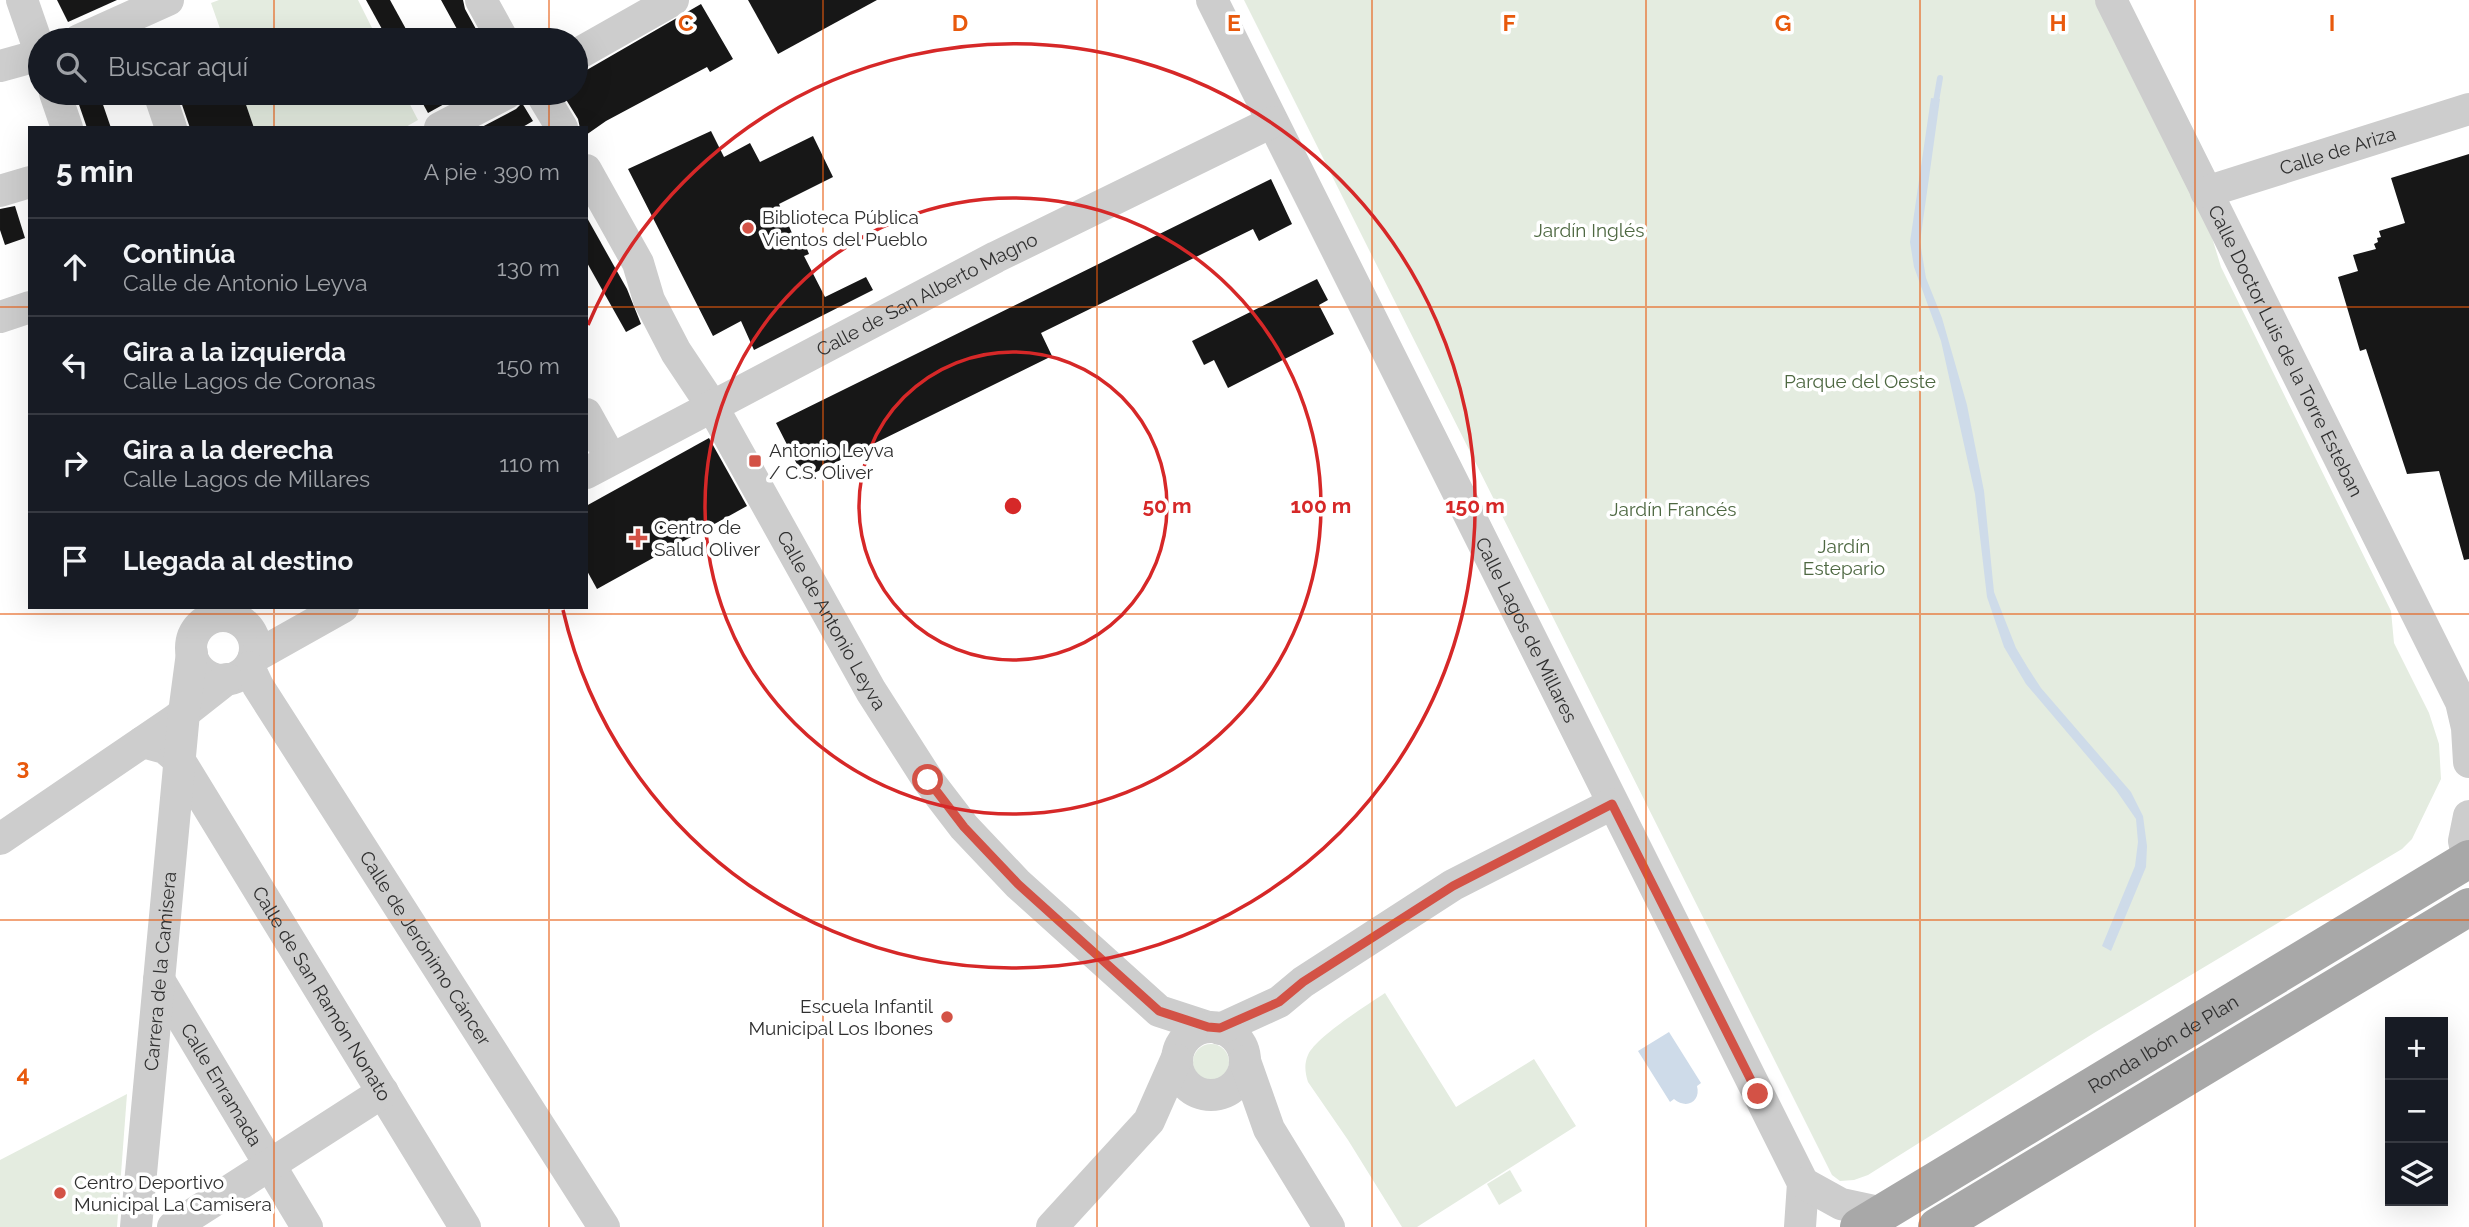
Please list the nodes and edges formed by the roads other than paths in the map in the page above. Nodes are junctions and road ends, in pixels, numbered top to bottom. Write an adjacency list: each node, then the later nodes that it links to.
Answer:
1 (22, 0): 7 (street)
2 (481, 0): 9 (street)
3 (673, 0): 10 (street)
4 (1212, 0): 18 (street, Calle Lagos de Millares)
5 (2111, 0): 26 (street, Calle Doctor Luis de la Torre Esteban)
6 (148, 13): 8 (street)
7 (31, 28)
8 (110, 28)
9 (496, 28)
10 (588, 48)
11 (28, 58): 12 (street)
12 (0, 66)
13 (58, 105): 19 (street)
14 (163, 105): 20 (street)
15 (484, 105): 21 (street)
16 (548, 105): 22 (street)
17 (2469, 109): 26 (street, Calle de Ariza)
18 (1272, 122): 29 (street, Calle de San Alberto Magno); 40 (street, Calle Lagos de Millares)
19 (66, 126)
20 (170, 126)
21 (444, 126)
22 (561, 126)
23 (588, 174): 29 (street, Calle de Antonio Leyva)
24 (28, 182): 25 (street)
25 (0, 191)
26 (2206, 191): 35 (street, Calle Doctor Luis de la Torre Esteban)
27 (28, 308): 28 (street)
28 (0, 317)
29 (712, 406): 31 (street, Calle de San Alberto Magno); 47 (street, Calle de Antonio Leyva)
30 (588, 422): 31 (street)
31 (599, 466)
32 (335, 609): 34 (street)
33 (196, 629): 34 (street); 34 (street); 36 (street, Carrera de la Camisera)
34 (243, 668): 36 (street); 62 (street, Calle de Jerónimo Cáncer)
35 (2465, 706): 39 (street, Calle Doctor Luis de la Torre Esteban)
36 (184, 713): 37 (street); 38 (street, Carrera de la Camisera)
37 (143, 742): 38 (street); 42 (street)
38 (180, 761): 45 (street, Carrera de la Camisera); 51 (street, Calle de San Ramón Nonato)
39 (2469, 762)
40 (1612, 804): 46 (street); 56 (street, Calle Lagos de Millares)
41 (2469, 816): 43 (street, Ronda Ibón de Plan)
42 (0, 839)
43 (2468, 862): 57 (main road, Ronda Ibón de Plan)
44 (2469, 907): 66 (main road, Ronda Ibón de Plan)
45 (159, 981): 55 (street, Calle Enramada); 58 (street, Carrera de la Camisera)
46 (1279, 1002): 48 (street); 50 (street)
47 (1159, 1011): 48 (street, Calle de Antonio Leyva); 49 (street, Calle de Antonio Leyva)
48 (1214, 1028): 49 (street); 50 (street)
49 (1177, 1056): 52 (street); 53 (street)
50 (1245, 1059): 52 (street); 54 (street)
51 (383, 1092): 55 (street); 61 (street, Calle de San Ramón Nonato)
52 (1212, 1095): 53 (street); 54 (street)
53 (1149, 1121): 63 (street)
54 (1269, 1129): 64 (street)
55 (270, 1165): 59 (street); 60 (street, Calle Enramada)
56 (1803, 1183): 57 (street); 65 (street)
57 (1871, 1220)
58 (136, 1227)
59 (173, 1227)
60 (307, 1227)
61 (465, 1227)
62 (604, 1227)
63 (1052, 1227)
64 (1329, 1227)
65 (1800, 1227)
66 (1937, 1227)

